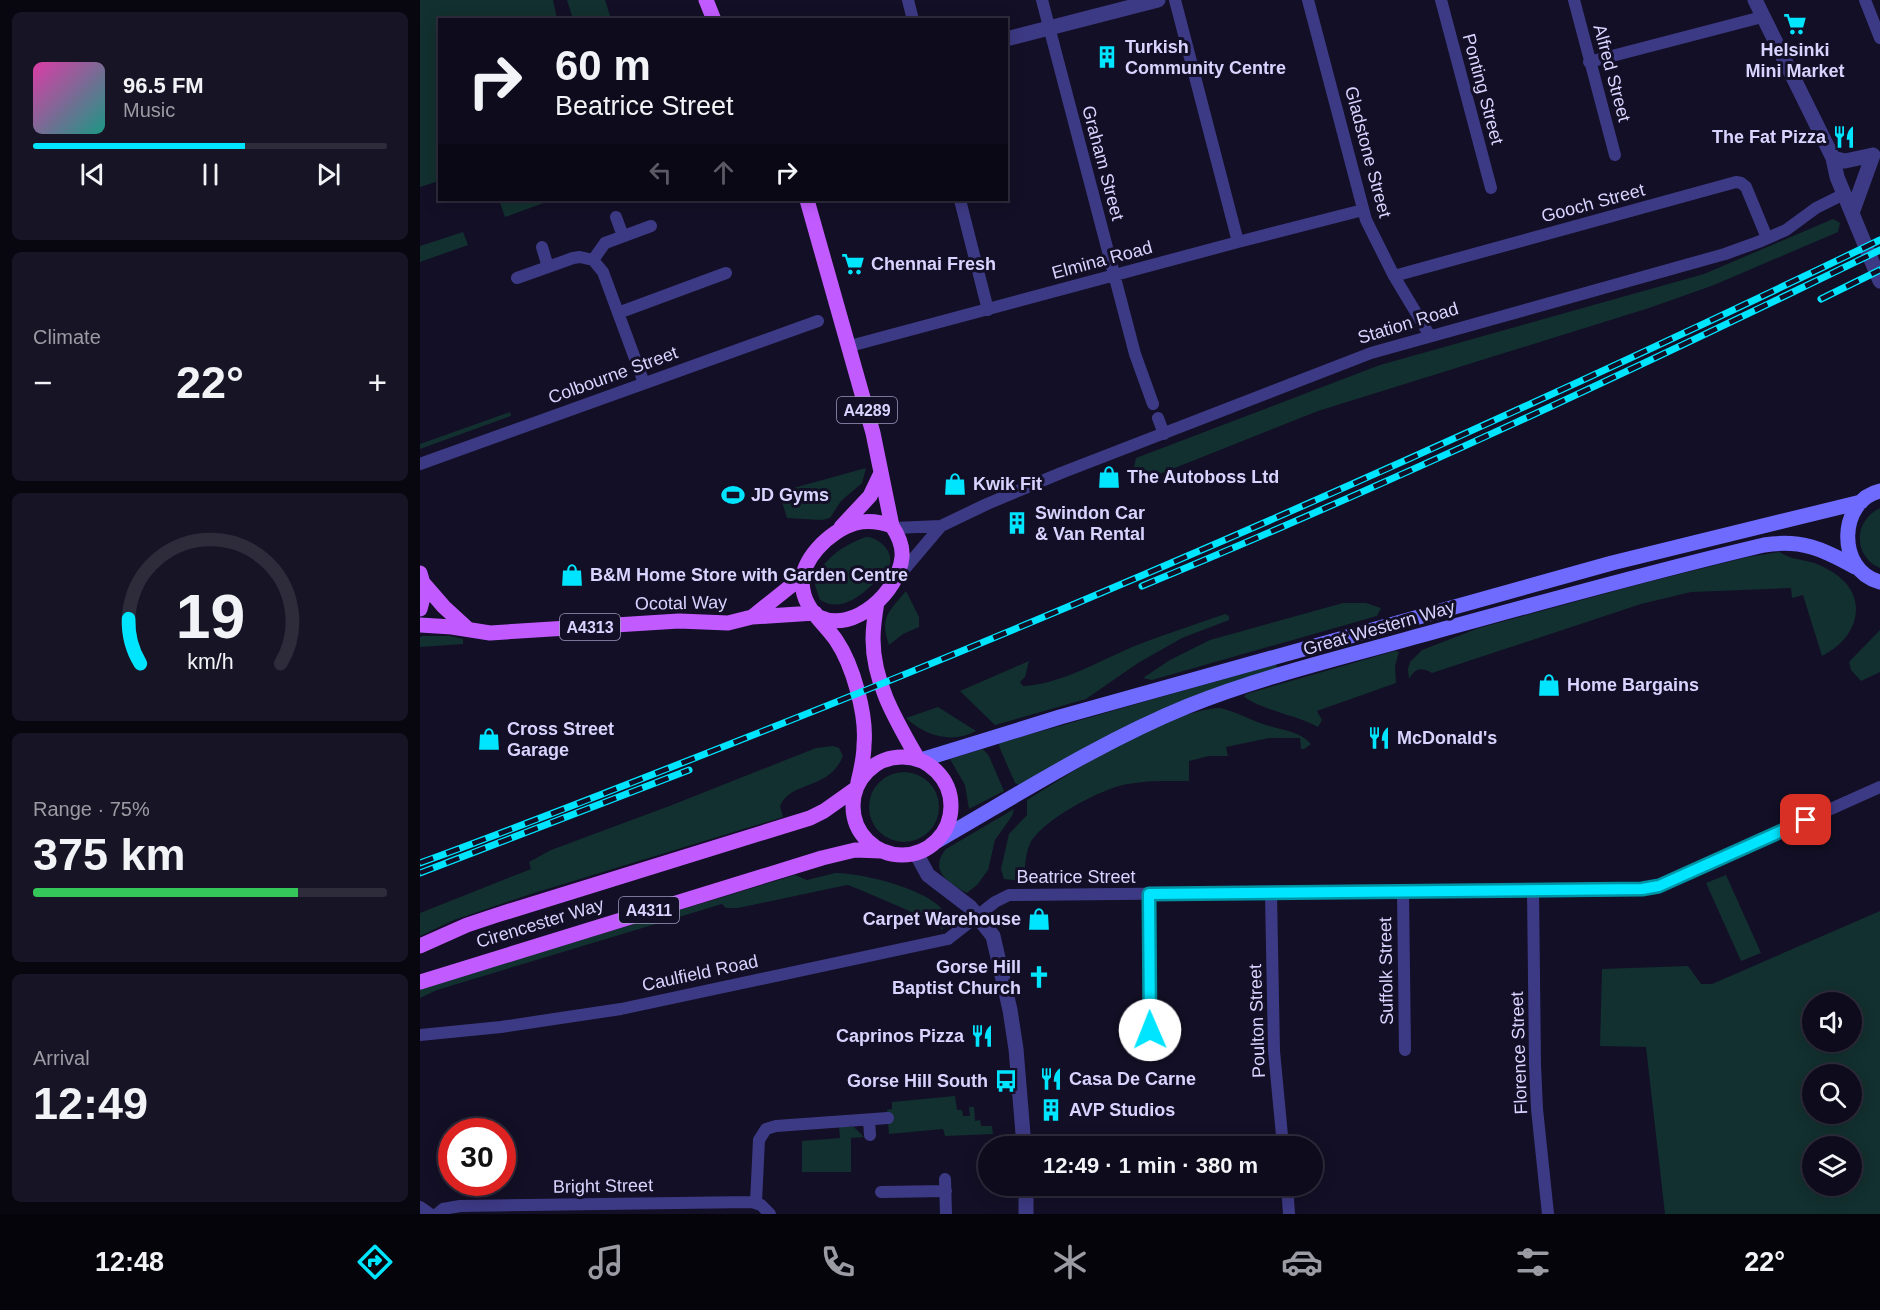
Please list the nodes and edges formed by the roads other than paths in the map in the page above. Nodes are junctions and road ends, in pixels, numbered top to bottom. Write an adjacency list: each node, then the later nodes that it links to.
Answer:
1 (706, 0): 12 (main road)
2 (908, 0): 13 (street)
3 (1042, 0): 14 (street, Graham Street)
4 (1158, 0): 14 (street)
5 (1175, 0): 31 (street)
6 (1308, 0): 25 (street, Gladstone Street)
7 (1441, 0): 21 (street, Ponting Street)
8 (1574, 0): 17 (street, Alfred Street)
9 (1755, 0): 11 (street)
10 (1864, 0): 16 (street)
11 (1762, 17): 17 (street); 20 (street)
12 (713, 18)
13 (912, 18)
14 (1049, 28): 15 (street); 36 (street, Graham Street)
15 (1008, 38)
16 (1880, 38)
17 (1589, 63): 19 (street, Alfred Street)
18 (1877, 152): 20 (street); 22 (street); 26 (street)
19 (1615, 155)
20 (1833, 158): 22 (street)
21 (1491, 188)
22 (1844, 195): 26 (street); 30 (street, Station Road)
23 (807, 201): 44 (main road, A4289)
24 (960, 201): 40 (street)
25 (1363, 210): 31 (street, Elmina Road); 37 (street, Gladstone Street)
26 (1852, 213): 39 (street)
27 (616, 217): 29 (street)
28 (651, 226): 29 (street)
29 (623, 236): 33 (street)
30 (1767, 238): 37 (street, Gooch Street); 43 (street, Station Road)
31 (1238, 242): 36 (street, Elmina Road)
32 (542, 247): 34 (street)
33 (593, 260): 34 (street); 41 (street)
34 (548, 267): 38 (street)
35 (726, 273): 41 (street)
36 (1114, 276): 40 (street, Elmina Road); 46 (street, Graham Street)
37 (1394, 276): 43 (street, Gladstone Street)
38 (517, 278)
39 (1880, 281)
40 (988, 310): 44 (street, Elmina Road)
41 (618, 313): 45 (street)
42 (818, 321): 45 (street, Colbourne Street)
43 (1430, 336): 48 (street, Station Road)
44 (850, 346): 50 (main road, A4289)
45 (644, 383): 49 (street, Colbourne Street)
46 (1153, 404)
47 (1158, 418): 48 (street)
48 (1164, 434): 53 (street, Station Road)
49 (420, 464)
50 (881, 473): 54 (main road, A4289); 55 (main road)
51 (1879, 490): 52 (main road)
52 (1861, 502): 56 (main road); 67 (main road, Great Western Way)
53 (941, 526): 54 (street, Station Road); 60 (street, Station Road)
54 (893, 527): 55 (main road); 60 (main road)
55 (835, 534): 57 (main road)
56 (1855, 567): 59 (main road, Great Western Way); 70 (main road, Great Western Way)
57 (802, 577): 63 (main road); 64 (main road, Ocotal Way / A4313)
58 (422, 578): 62 (main road); 66 (main road)
59 (1880, 582)
60 (892, 584): 61 (main road)
61 (877, 602): 63 (main road); 67 (main road)
62 (420, 609)
63 (817, 615): 64 (main road, Ocotal Way / A4313); 68 (main road)
64 (752, 617): 66 (main road, Ocotal Way / A4313)
65 (420, 625): 66 (main road, Ocotal Way / A4313)
66 (468, 629)
67 (920, 760): 68 (main road, A4311); 70 (main road)
68 (856, 786): 71 (main road); 78 (main road, Cirencester Way / A4311)
69 (1880, 787): 73 (street, Beatrice Street)
70 (937, 841): 72 (main road)
71 (881, 851): 72 (main road, A4311); 79 (main road, Cirencester Way / A4311)
72 (915, 853): 77 (street)
73 (1533, 891): 74 (street, Beatrice Street); 99 (street, Florence Street)
74 (1403, 892): 76 (street, Beatrice Street); 82 (street, Suffolk Street)
75 (1149, 894): 76 (street, Beatrice Street); 77 (street, Beatrice Street); 81 (street)
76 (1271, 894): 87 (street, Poulton Street)
77 (978, 915): 80 (street, Caulfield Road); 86 (street)
78 (420, 946)
79 (420, 982)
80 (420, 1035)
81 (1151, 1050)
82 (1405, 1050)
83 (888, 1118): 84 (street)
84 (869, 1120): 85 (street); 91 (street)
85 (870, 1135)
86 (1023, 1136)
87 (1282, 1136)
88 (881, 1192): 96 (street)
89 (1026, 1196): 97 (street)
90 (1288, 1196): 98 (street)
91 (756, 1202): 93 (street); 95 (street, Bright Street)
92 (420, 1207): 94 (street)
93 (769, 1212)
94 (430, 1214)
95 (437, 1214)
96 (946, 1214)
97 (1026, 1214)
98 (1289, 1214)
99 (1548, 1214)

